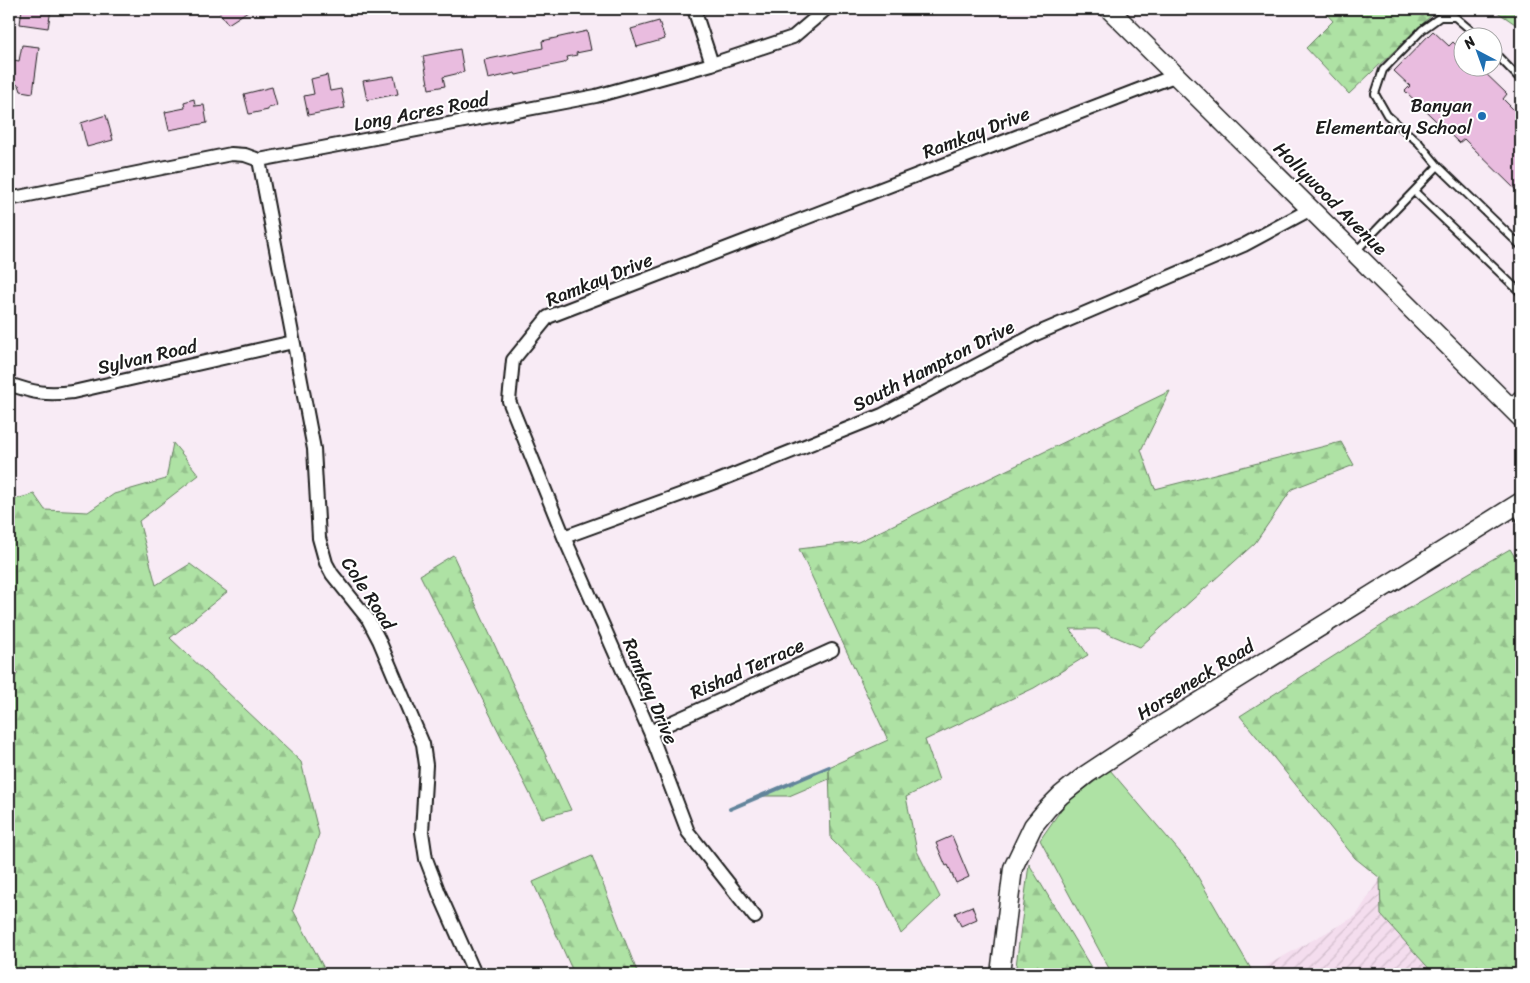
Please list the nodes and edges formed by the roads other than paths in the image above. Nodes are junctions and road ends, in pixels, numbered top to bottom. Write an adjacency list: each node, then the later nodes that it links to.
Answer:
1 (694, 9): 6 (street)
2 (826, 9): 6 (street, Long Acres Road)
3 (1110, 9): 7 (street, Hollywood Avenue)
4 (1468, 28): 10 (lane)
5 (1502, 60): 8 (lane)
6 (712, 64): 9 (street, Long Acres Road)
7 (1177, 75): 13 (street, Hollywood Avenue); 23 (street, Ramkay Drive)
8 (1521, 80)
9 (259, 160): 12 (street, Long Acres Road); 17 (street, Cole Road)
10 (1438, 166): 11 (lane); 14 (lane)
11 (1414, 191): 15 (lane); 16 (lane)
12 (9, 199)
13 (1312, 209): 15 (street, Hollywood Avenue); 23 (street, South Hampton Drive)
14 (1521, 246)
15 (1355, 252): 20 (street, Hollywood Avenue)
16 (1521, 292)
17 (293, 342): 18 (street, Sylvan Road); 27 (street, Cole Road)
18 (9, 384)
19 (1521, 392): 20 (lane)
20 (1508, 405): 21 (street, Hollywood Avenue)
21 (1521, 418)
22 (1519, 510): 28 (street, Horseneck Road)
23 (564, 536): 25 (street, Ramkay Drive)
24 (832, 650): 25 (street, Rishad Terrace)
25 (650, 732): 26 (street, Ramkay Drive)
26 (755, 917)
27 (475, 974)
28 (1000, 974)

